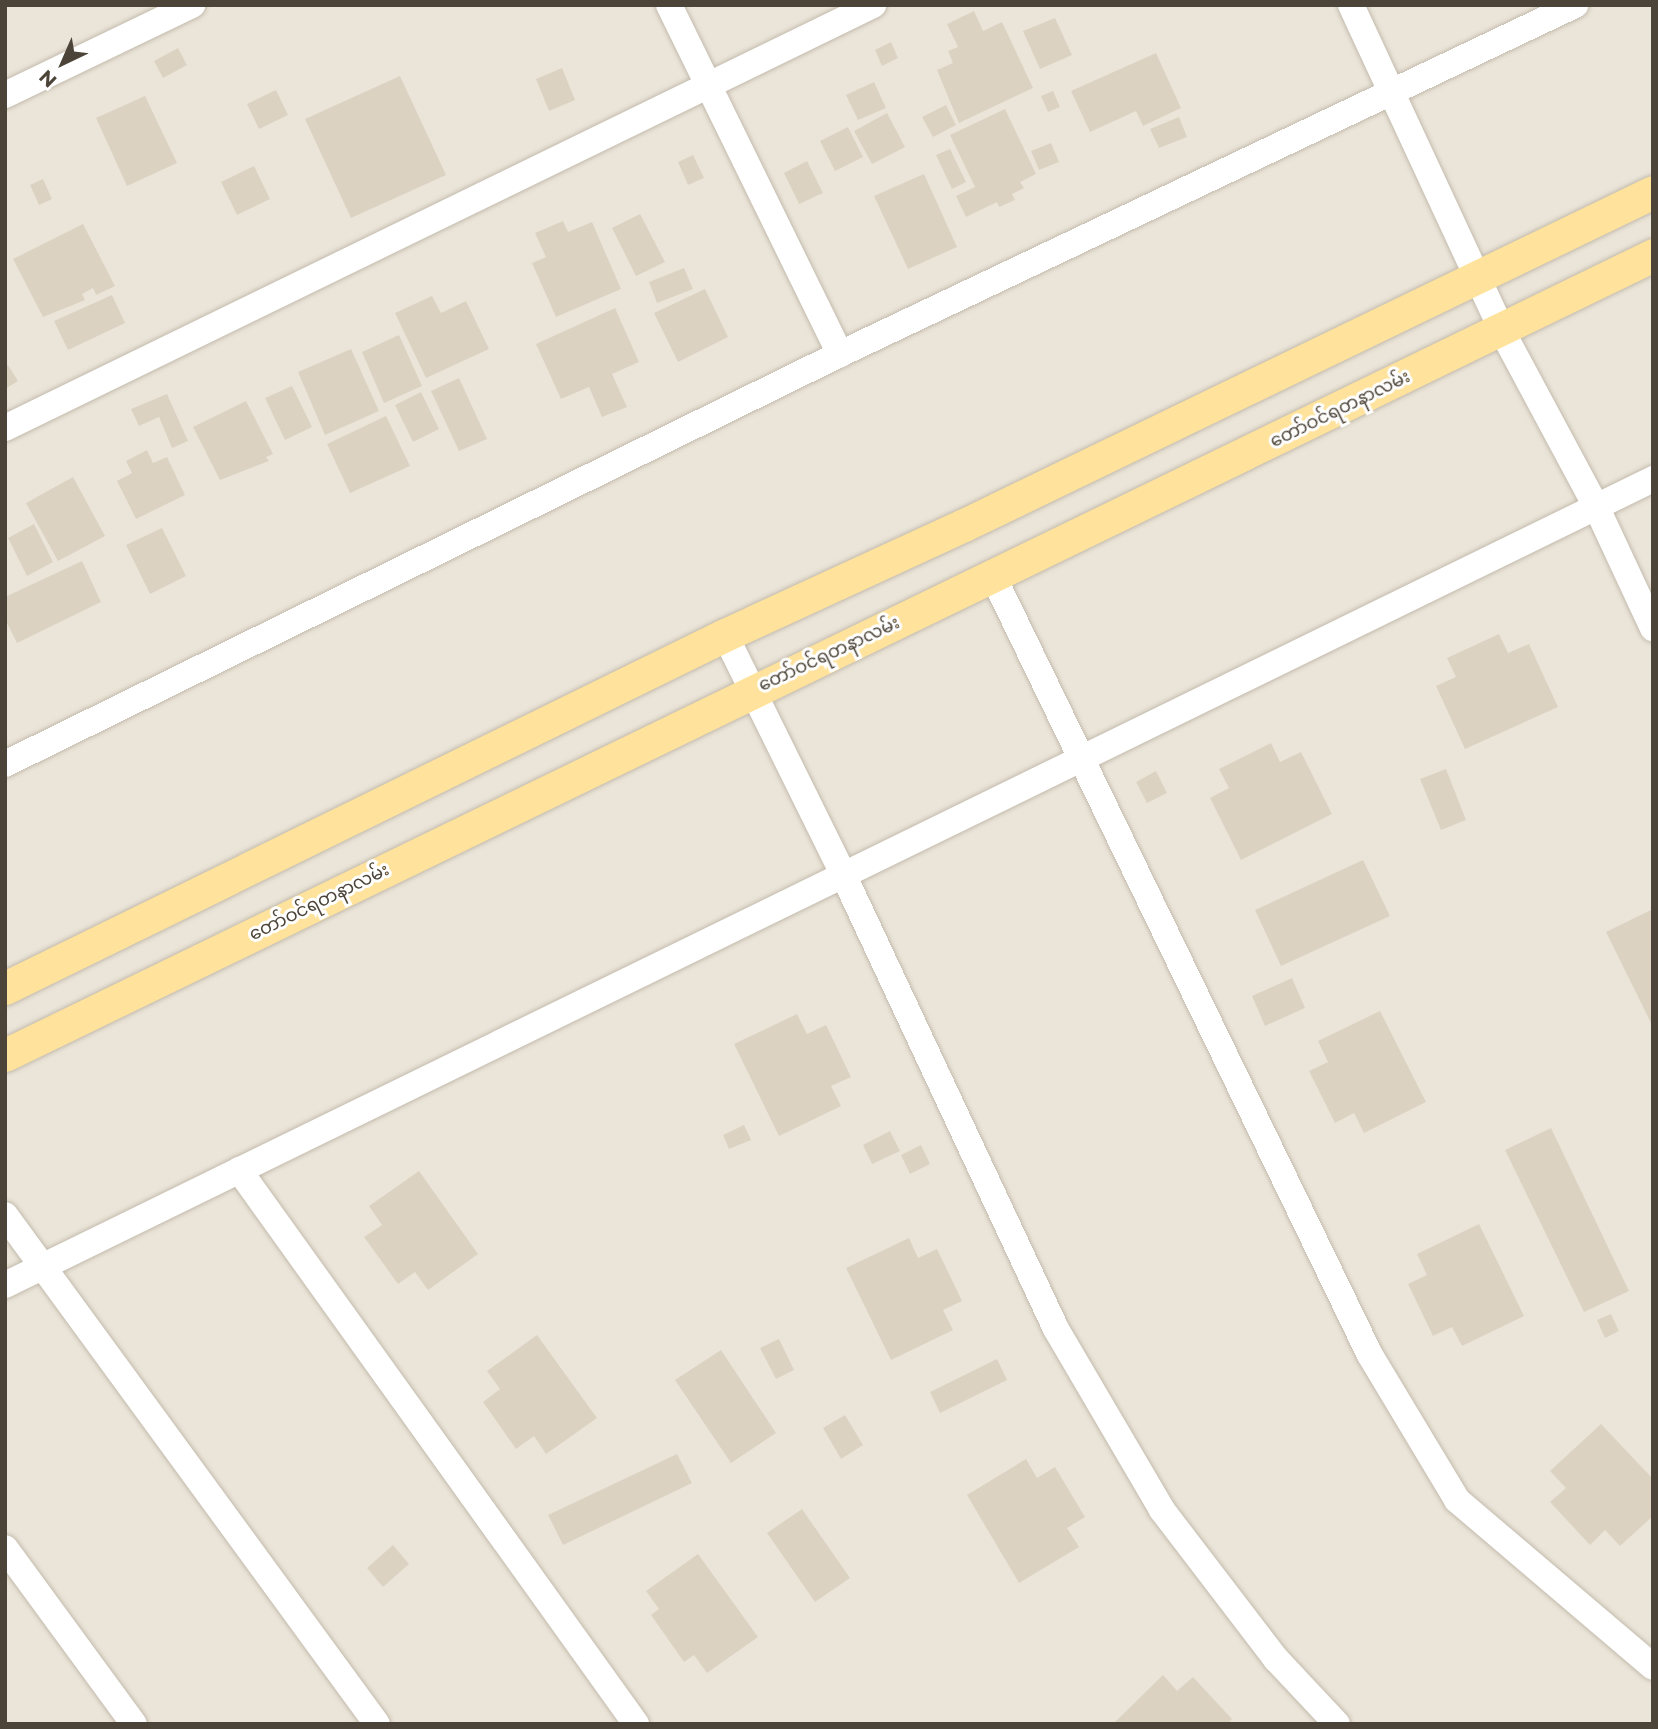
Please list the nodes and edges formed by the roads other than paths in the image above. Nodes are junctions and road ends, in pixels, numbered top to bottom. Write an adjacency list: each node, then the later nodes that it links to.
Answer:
1 (192, 5): 8 (street)
2 (669, 5): 6 (street)
3 (873, 5): 6 (street)
4 (1351, 5): 7 (street)
5 (1575, 5): 7 (street)
6 (707, 83): 13 (street); 14 (street)
7 (1395, 93): 11 (street); 13 (street)
8 (5, 95)
9 (1653, 192): 11 (main road)
10 (1653, 255): 12 (main road, တော်ဝင်ရတနာလမ်း)
11 (1479, 276): 12 (street); 19 (main road)
12 (1502, 331): 16 (street); 17 (main road, တော်ဝင်ရတနာလမ်း)
13 (840, 354): 22 (street)
14 (5, 428)
15 (1653, 480): 16 (street)
16 (1596, 506): 18 (street); 21 (street)
17 (993, 576): 20 (main road, တော်ဝင်ရတနာလမ်း); 21 (street)
18 (1653, 628)
19 (725, 635): 20 (street); 24 (main road)
20 (752, 690): 23 (street); 25 (main road, တော်ဝင်ရတနာလမ်း)
21 (1079, 762): 23 (street); 32 (street)
22 (5, 764)
23 (843, 874): 26 (street); 36 (street)
24 (5, 988)
25 (5, 1055)
26 (239, 1170): 28 (street); 35 (street)
27 (5, 1215): 28 (street)
28 (46, 1268): 29 (street); 34 (street)
29 (5, 1286)
30 (5, 1548): 31 (street)
31 (14, 1577): 33 (street)
32 (1653, 1667)
33 (134, 1724)
34 (377, 1724)
35 (636, 1724)
36 (1337, 1724)

